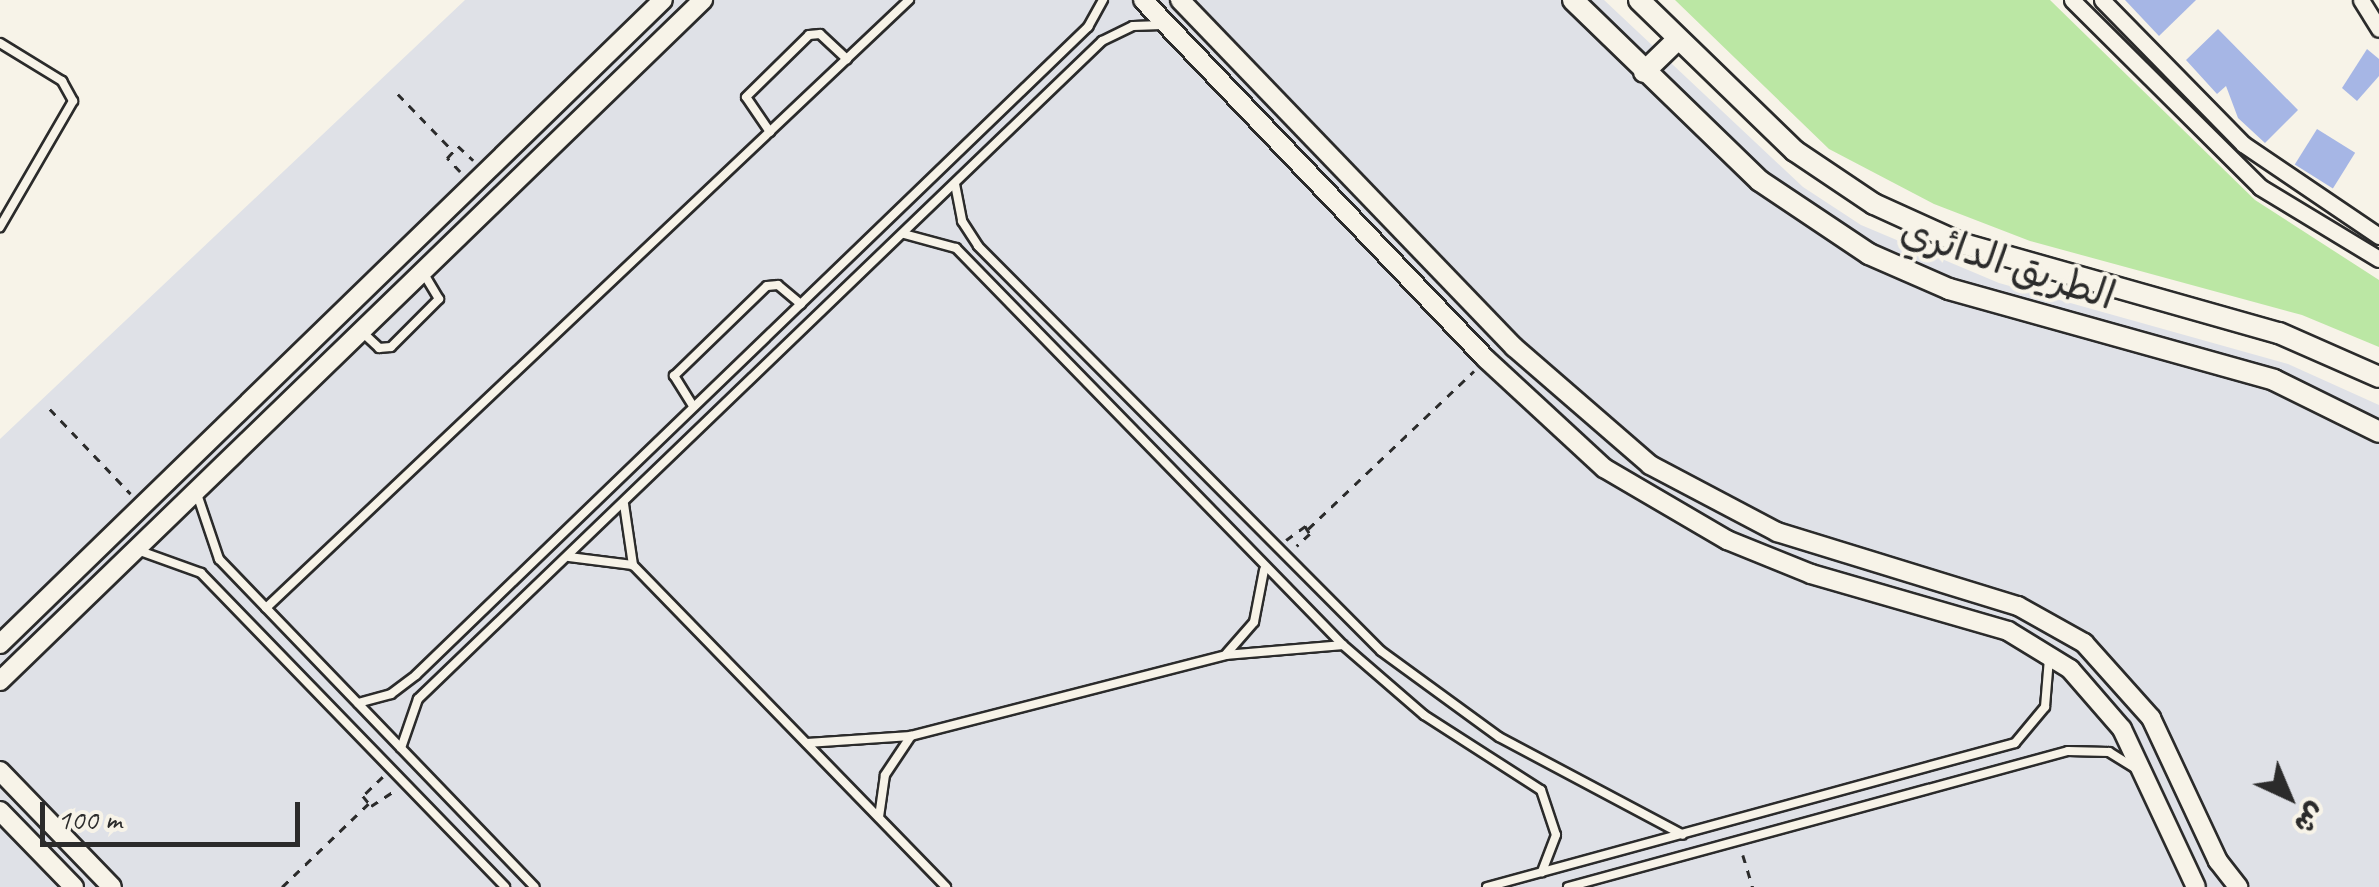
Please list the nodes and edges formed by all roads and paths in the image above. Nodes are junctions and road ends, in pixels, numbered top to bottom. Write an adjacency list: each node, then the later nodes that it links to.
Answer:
1 (663, 0): 23 (street)
2 (703, 0): 24 (street)
3 (909, 0): 16 (lane)
4 (1103, 0): 30 (lane)
5 (1143, 0): 12 (street)
6 (1180, 0): 19 (street)
7 (1573, 0): 17 (main road, الطريق الدائري)
8 (1640, 0): 14 (main road, الطريق الدائري)
9 (2072, 0): 31 (street)
10 (2102, 0): 29 (street)
11 (2361, 0): 13 (street)
12 (1167, 26): 20 (street); 26 (lane)
13 (2379, 29)
14 (1678, 39): 17 (main road); 37 (main road, الطريق الدائري)
15 (0, 44): 27 (lane)
16 (847, 59): 21 (lane); 21 (lane)
17 (1644, 72): 42 (main road, الطريق الدائري)
18 (398, 94): 22 (path)
19 (1277, 102): 20 (street); 54 (street)
20 (1256, 123): 36 (street)
21 (770, 132): 55 (lane)
22 (453, 150): 25 (path); 25 (path)
23 (503, 154): 24 (street); 25 (street)
24 (523, 174): 33 (street)
25 (478, 178): 38 (street)
26 (955, 184): 28 (lane); 48 (lane)
27 (0, 227)
28 (904, 234): 32 (lane); 53 (lane)
29 (2379, 236)
30 (855, 252): 32 (lane); 34 (lane)
31 (2379, 260)
32 (870, 267): 44 (lane)
33 (422, 272): 35 (street); 35 (lane)
34 (801, 304): 39 (lane); 39 (lane)
35 (361, 331): 41 (street)
36 (1486, 360): 46 (path); 56 (street)
37 (2379, 377)
38 (254, 397): 41 (street); 45 (street)
39 (693, 406): 47 (lane)
40 (50, 409): 45 (path)
41 (273, 416): 43 (street)
42 (2379, 432)
43 (197, 490): 49 (street); 55 (lane)
44 (624, 504): 51 (lane); 52 (lane)
45 (142, 506): 59 (street)
46 (1308, 529): 48 (path); 50 (path)
47 (548, 546): 51 (lane); 64 (lane)
48 (1278, 548): 50 (lane)
49 (135, 550): 58 (lane); 63 (street)
50 (1286, 556): 76 (lane)
51 (566, 559): 52 (lane); 67 (lane)
52 (633, 564): 66 (lane)
53 (1264, 570): 60 (lane); 62 (lane)
54 (1959, 589): 56 (street); 92 (street)
55 (266, 608): 57 (lane)
56 (1952, 611): 61 (street)
57 (283, 626): 58 (lane); 64 (lane)
58 (268, 640): 68 (lane)
59 (0, 644)
60 (1343, 645): 62 (lane); 81 (lane)
61 (2048, 653): 70 (street); 76 (lane)
62 (1226, 655): 65 (lane)
63 (0, 681)
64 (358, 703): 67 (lane)
65 (911, 736): 66 (lane); 74 (lane)
66 (807, 744): 74 (lane)
67 (400, 748): 79 (lane)
68 (392, 769): 71 (lane); 72 (path)
69 (0, 771): 75 (street)
70 (2151, 781): 77 (lane); 91 (street)
71 (404, 782): 72 (path); 80 (lane)
72 (368, 804): 84 (path)
73 (0, 811): 78 (street)
74 (879, 818): 87 (lane)
75 (52, 826): 78 (street); 83 (street)
76 (1683, 835): 81 (lane)
77 (1739, 841): 89 (lane); 90 (path)
78 (32, 844): 82 (street)
79 (496, 848): 80 (lane); 86 (lane)
80 (481, 862): 85 (lane)
81 (1542, 872): 88 (lane)
82 (74, 887)
83 (112, 887)
84 (282, 887)
85 (505, 887)
86 (535, 887)
87 (946, 887)
88 (1487, 887)
89 (1568, 887)
90 (1753, 887)
91 (2196, 887)
92 (2238, 887)

